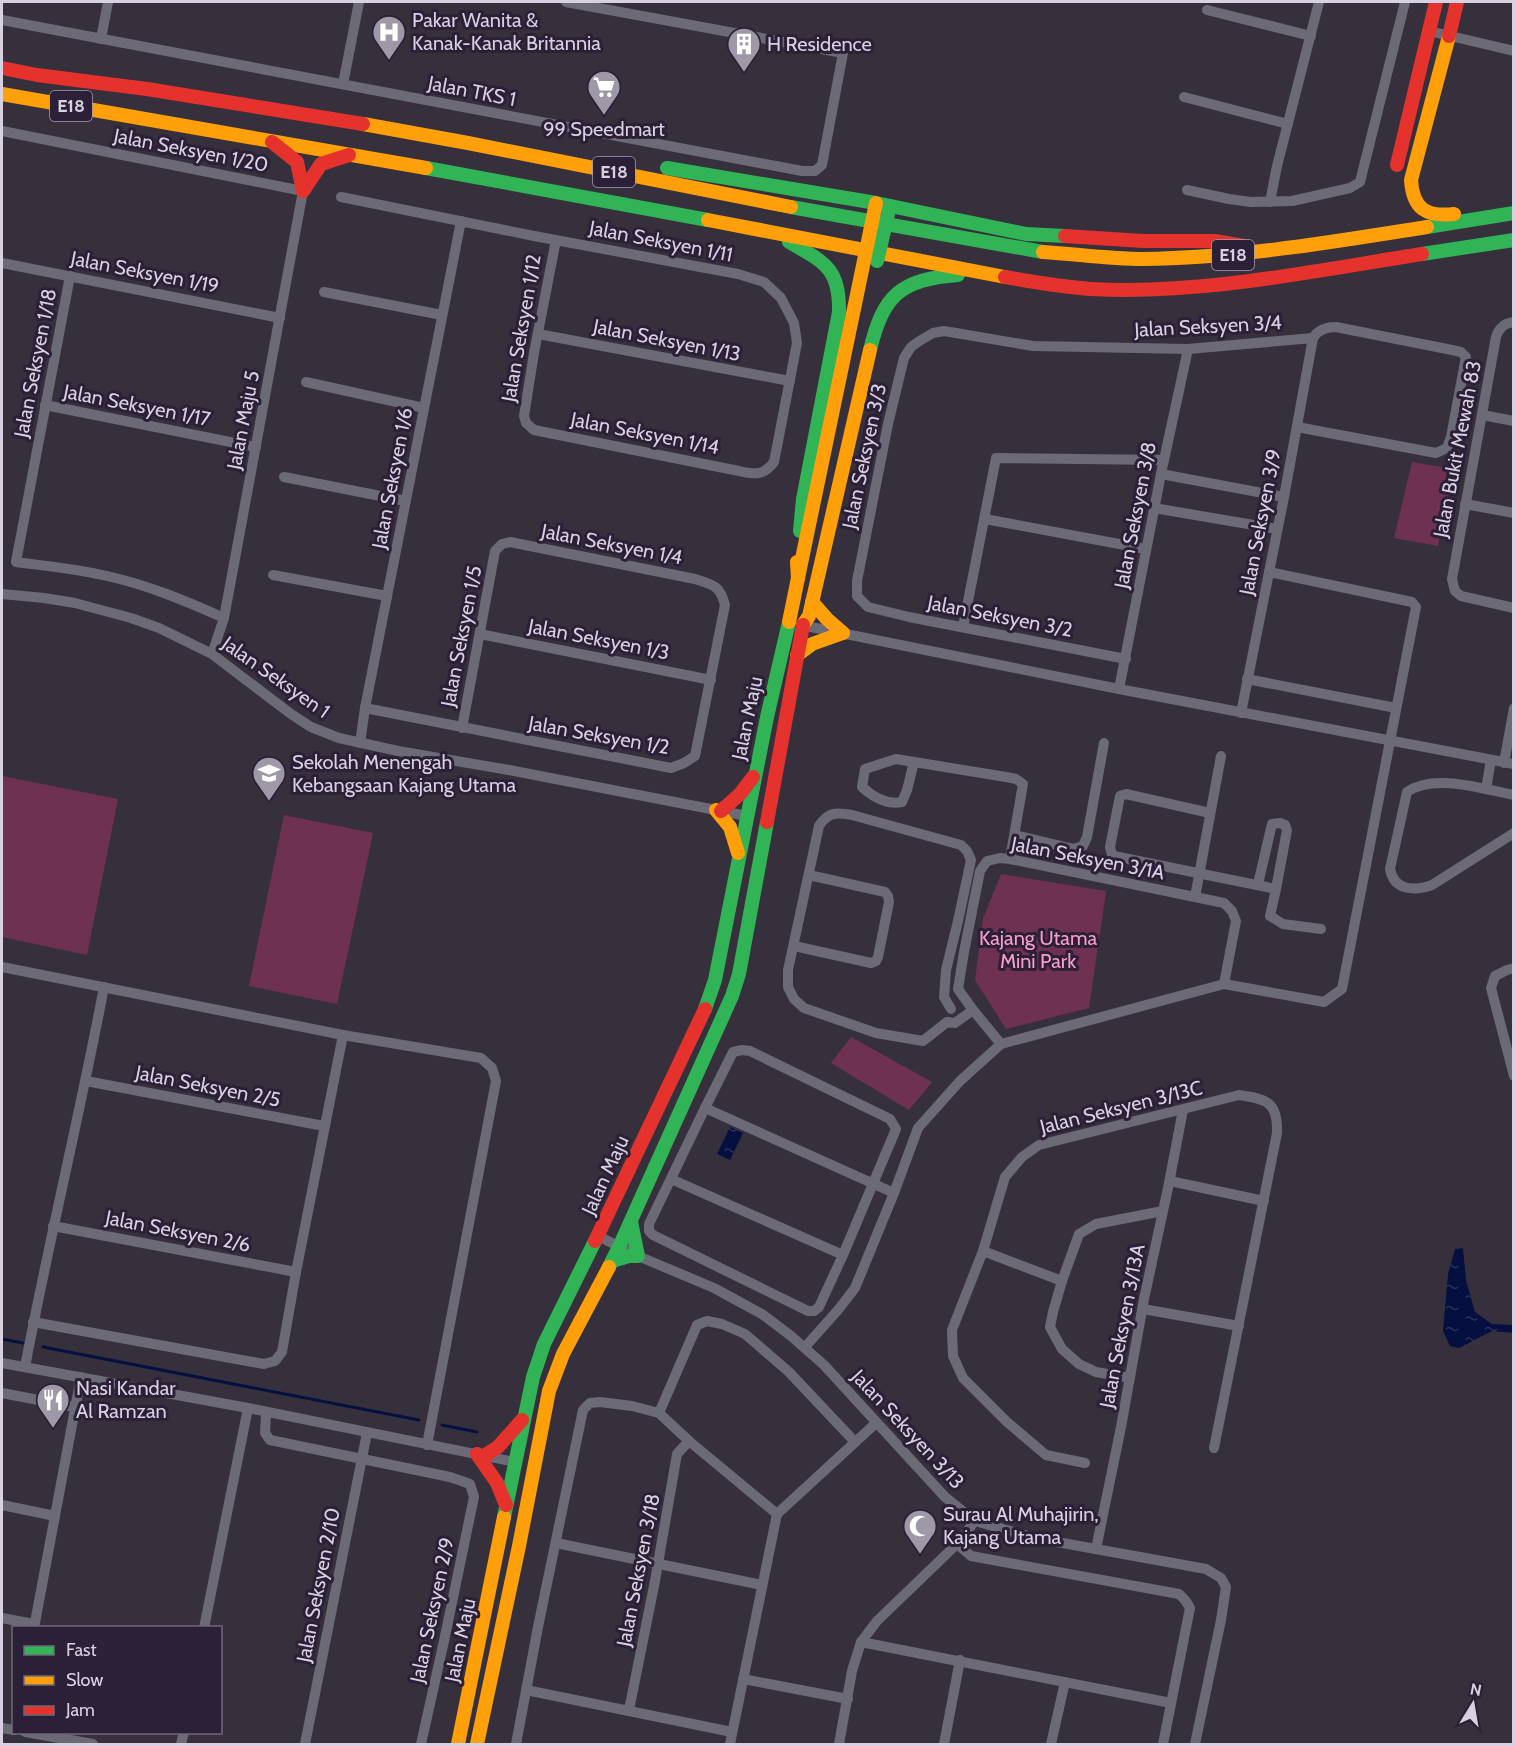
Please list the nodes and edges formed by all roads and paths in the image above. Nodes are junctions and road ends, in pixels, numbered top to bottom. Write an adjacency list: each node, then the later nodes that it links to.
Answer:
1 (108, 2): 13 (street)
2 (359, 2): 18 (street)
3 (566, 2): 18 (street, Jalan TKS 1)
4 (1319, 2): 11 (street)
5 (1405, 2): 30 (street)
6 (1436, 2): 10 (main road)
7 (1457, 2): 12 (main road)
8 (1207, 10): 11 (street)
9 (2, 20): 13 (street, Jalan TKS 1)
10 (1429, 31): 12 (street); 26 (main road)
11 (1311, 36): 21 (street)
12 (1449, 36): 14 (street); 32 (main road)
13 (101, 39): 18 (street, Jalan TKS 1)
14 (1514, 51)
15 (2, 56): 17 (street)
16 (2, 68): 17 (main road, E18)
17 (37, 75): 24 (main road, E18)
18 (343, 84)
19 (2, 93): 23 (main road, E18)
20 (1184, 97): 21 (street)
21 (1288, 124): 30 (street)
22 (2, 131): 28 (street, Jalan Seksyen 1/20)
23 (268, 139): 25 (main road, E18); 28 (main road)
24 (468, 143): 31 (main road); 37 (main road, E18)
25 (352, 154): 28 (main road); 34 (main road, E18)
26 (1397, 165)
27 (1187, 190): 30 (street)
28 (303, 191): 43 (street, Jalan Maju 5)
29 (341, 197): 33 (street, Jalan Seksyen 1/11)
30 (1270, 202)
31 (883, 205): 37 (main road); 73 (main road, bridge); 82 (main road, bridge)
32 (1514, 211): 37 (main road, E18)
33 (461, 221): 35 (street, Jalan Seksyen 1/11); 42 (street, Jalan Seksyen 1/6)
34 (757, 231): 39 (main road, E18); 73 (main road)
35 (556, 240): 46 (street, Jalan Seksyen 1/12); 49 (street, Jalan Seksyen 1/11)
36 (1514, 240): 39 (main road, E18)
37 (1272, 251)
38 (2, 263): 40 (street, Jalan Seksyen 1/19)
39 (986, 273): 77 (main road)
40 (70, 276): 43 (street, Jalan Seksyen 1/19); 51 (street, Jalan Seksyen 1/18)
41 (324, 292): 42 (street)
42 (442, 315): 52 (street, Jalan Seksyen 1/6)
43 (280, 318): 57 (street, Jalan Maju 5)
44 (1514, 322): 53 (street, Jalan Bukit Mewah 83)
45 (944, 331): 48 (street, Jalan Seksyen 3/4); 78 (street, Jalan Seksyen 3/3)
46 (538, 334): 49 (street, Jalan Seksyen 1/13); 55 (street, Jalan Seksyen 1/12)
47 (1313, 338): 48 (street, Jalan Seksyen 3/4); 56 (street, Jalan Seksyen 3/9); 56 (street, Jalan Seksyen 3/4)
48 (1188, 349): 58 (street, Jalan Seksyen 3/8)
49 (790, 381): 59 (street, Jalan Seksyen 1/11)
50 (306, 382): 52 (street)
51 (45, 405): 57 (street, Jalan Seksyen 1/17); 80 (street, Jalan Seksyen 1/18)
52 (424, 408): 63 (street, Jalan Seksyen 1/6)
53 (1482, 415): 54 (street); 64 (street, Jalan Bukit Mewah 83)
54 (1514, 421)
55 (526, 423): 59 (street, Jalan Seksyen 1/14)
56 (1297, 427): 62 (street, Jalan Seksyen 3/9)
57 (256, 447): 80 (street, Jalan Maju 5)
58 (1164, 460): 60 (street, Jalan Seksyen 3/8); 67 (street)
59 (759, 474)
60 (1161, 474): 62 (street); 65 (street, Jalan Seksyen 3/8)
61 (284, 477): 63 (street)
62 (1284, 497): 68 (street, Jalan Seksyen 3/9)
63 (406, 501): 76 (street, Jalan Seksyen 1/6)
64 (1465, 504): 66 (street); 79 (street, Jalan Bukit Mewah 83)
65 (1154, 508): 68 (street); 69 (street, Jalan Seksyen 3/8)
66 (1514, 513)
67 (985, 519): 69 (street); 83 (street)
68 (1277, 529): 71 (street, Jalan Seksyen 3/9)
69 (1146, 549): 88 (street, Jalan Seksyen 3/8)
70 (495, 551): 74 (street, Jalan Seksyen 1/4); 85 (street, Jalan Seksyen 1/5)
71 (1269, 572): 89 (street, Jalan Seksyen 3/9); 93 (street)
72 (273, 575): 76 (street)
73 (798, 578): 81 (main road, Jalan Maju)
74 (721, 591): 90 (street, Jalan Seksyen 1/2)
75 (2, 594): 86 (street, Jalan Seksyen 1)
76 (387, 596): 92 (street, Jalan Seksyen 1/6)
77 (812, 602): 82 (main road); 84 (main road)
78 (868, 607): 83 (street, Jalan Seksyen 3/2)
79 (1514, 608)
80 (224, 618): 86 (street, Jalan Maju 5)
81 (789, 622): 82 (street); 104 (main road, Jalan Maju)
82 (803, 625): 84 (street); 87 (main road, Jalan Maju)
83 (963, 627): 88 (street, Jalan Seksyen 3/2)
84 (843, 633): 87 (main road); 91 (street)
85 (480, 634): 90 (street, Jalan Seksyen 1/3); 96 (street, Jalan Seksyen 1/5)
86 (212, 654): 98 (street, Jalan Seksyen 1)
87 (797, 655): 106 (main road, Jalan Maju)
88 (1126, 659): 91 (street, Jalan Seksyen 3/8)
89 (1247, 679): 93 (street); 95 (street, Jalan Seksyen 3/9)
90 (711, 680): 96 (street, Jalan Seksyen 1/2)
91 (1119, 689): 95 (street)
92 (365, 708): 96 (street, Jalan Seksyen 1/2); 98 (street, Jalan Seksyen 1/6)
93 (1396, 708): 97 (street)
94 (1514, 708): 103 (street)
95 (1240, 713): 97 (street)
96 (462, 728)
97 (1389, 741): 101 (street); 125 (street)
98 (360, 743): 108 (street, Jalan Seksyen 1)
99 (1104, 743): 112 (street)
100 (1221, 756): 109 (street)
101 (1491, 760): 103 (street); 105 (street)
102 (914, 762): 102 (street); 112 (street)
103 (1509, 763)
104 (755, 774): 108 (main road); 110 (main road, Jalan Maju)
105 (1486, 789): 107 (street); 111 (street)
106 (772, 794): 110 (main road); 114 (main road, Jalan Maju)
107 (1514, 795)
108 (719, 811): 110 (street, Jalan Seksyen 1); 113 (main road)
109 (1210, 813): 116 (street); 116 (street)
110 (747, 816): 113 (main road, Jalan Maju); 114 (main road)
111 (1514, 833)
112 (1015, 836): 115 (street)
113 (739, 857): 146 (main road, Jalan Maju)
114 (760, 859): 144 (main road, Jalan Maju)
115 (1010, 859): 120 (street, Jalan Seksyen 3/1A); 127 (street, Jalan Seksyen 3/1A)
116 (1199, 874): 118 (street); 120 (street)
117 (809, 875): 122 (street); 122 (street); 128 (street)
118 (1258, 885): 119 (street); 119 (street)
119 (1276, 889): 121 (street)
120 (1195, 897): 125 (street, Jalan Seksyen 3/1A)
121 (1321, 929)
122 (794, 946): 130 (street)
123 (2, 967): 126 (street)
124 (1514, 968): 133 (street)
125 (1224, 984): 132 (street)
126 (104, 987): 131 (street); 134 (street)
127 (966, 999): 128 (street); 129 (street, Jalan Seksyen 3/1A)
128 (951, 1009): 130 (street)
129 (973, 1010): 130 (street); 132 (street, Jalan Seksyen 3/1A)
130 (947, 1022)
131 (343, 1035): 137 (street); 173 (street)
132 (1001, 1044): 141 (street)
133 (1513, 1069)
134 (86, 1080): 137 (street, Jalan Seksyen 2/5); 145 (street)
135 (705, 1108): 138 (street); 140 (street); 140 (street)
136 (1183, 1110): 139 (street, Jalan Seksyen 3/13A); 142 (street, Jalan Seksyen 3/13C); 148 (street, Jalan Seksyen 3/13C)
137 (324, 1126): 152 (street)
138 (671, 1179): 149 (street); 149 (street)
139 (1170, 1181): 142 (street); 143 (street, Jalan Seksyen 3/13A)
140 (872, 1183): 141 (street); 149 (street)
141 (894, 1193): 157 (street)
142 (1264, 1201): 156 (street, Jalan Seksyen 3/13C)
143 (1163, 1211): 153 (street); 154 (street, Jalan Seksyen 3/13A)
144 (631, 1222): 147 (main road, Jalan Maju); 150 (main road)
145 (53, 1226): 152 (street, Jalan Seksyen 2/6); 155 (street)
146 (598, 1236): 147 (street, Jalan Seksyen 3/13); 167 (main road, Jalan Maju)
147 (619, 1247): 150 (street, Jalan Seksyen 3/13); 151 (main road, Jalan Maju)
148 (983, 1251): 153 (street); 178 (street, Jalan Seksyen 3/13C)
149 (843, 1255)
150 (638, 1256): 151 (main road); 157 (street, Jalan Seksyen 3/13)
151 (612, 1261): 169 (main road, Jalan Maju)
152 (296, 1272): 155 (street)
153 (1062, 1281): 161 (street)
154 (1143, 1309): 156 (street); 161 (street, Jalan Seksyen 3/13A)
155 (33, 1322): 159 (street)
156 (1239, 1326): 174 (street, Jalan Seksyen 3/13C)
157 (805, 1347): 168 (street, Jalan Seksyen 3/13)
158 (2, 1363): 159 (street)
159 (25, 1367): 160 (street)
160 (81, 1377): 163 (street); 164 (street)
161 (1130, 1378): 187 (street, Jalan Seksyen 3/13A)
162 (2, 1393): 163 (street)
163 (75, 1407): 183 (street)
164 (248, 1408): 165 (street); 192 (street)
165 (266, 1412): 170 (street); 176 (street)
166 (659, 1413): 171 (street); 172 (street); 185 (street)
167 (524, 1416): 175 (main road); 177 (main road, Jalan Maju)
168 (876, 1423): 172 (street); 184 (street, Jalan Seksyen 3/13)
169 (542, 1424): 177 (main road); 179 (main road, Jalan Maju)
170 (367, 1433): 173 (street); 176 (street, Jalan Seksyen 2/10)
171 (689, 1441): 182 (street); 188 (street, Jalan Seksyen 3/18)
172 (855, 1442): 182 (street)
173 (427, 1445): 175 (street)
174 (1214, 1448)
175 (480, 1455): 177 (street); 181 (main road)
176 (362, 1460): 204 (street, Jalan Seksyen 2/10); 205 (street, Jalan Seksyen 2/9)
177 (515, 1462): 179 (main road); 181 (main road, Jalan Maju)
178 (1085, 1463)
179 (527, 1502): 207 (main road, Jalan Maju)
180 (2, 1505): 183 (street)
181 (506, 1505): 206 (main road, Jalan Maju)
182 (777, 1514): 189 (street)
183 (55, 1516): 191 (street)
184 (975, 1521): 186 (street); 187 (street, Jalan Seksyen 3/13)
185 (556, 1543): 188 (street); 197 (street)
186 (957, 1544): 193 (street); 199 (street)
187 (1096, 1549): 214 (street, Jalan Seksyen 3/13)
188 (658, 1563): 189 (street); 200 (street, Jalan Seksyen 3/18)
189 (762, 1585): 195 (street)
190 (2, 1617): 191 (street)
191 (34, 1626)
192 (204, 1626)
193 (861, 1642): 194 (street); 198 (street)
194 (960, 1660): 196 (street); 211 (street)
195 (743, 1679): 198 (street); 201 (street)
196 (1065, 1682): 199 (street); 212 (street)
197 (526, 1690): 200 (street); 208 (street)
198 (848, 1699): 210 (street)
199 (1171, 1703): 213 (street)
200 (629, 1710): 201 (street)
201 (732, 1732): 209 (street)
202 (36, 1734): 203 (street)
203 (93, 1744)
204 (305, 1744)
205 (420, 1744)
206 (458, 1744)
207 (477, 1744)
208 (516, 1744)
209 (729, 1744)
210 (839, 1744)
211 (944, 1744)
212 (1052, 1744)
213 (1163, 1744)
214 (1195, 1744)

